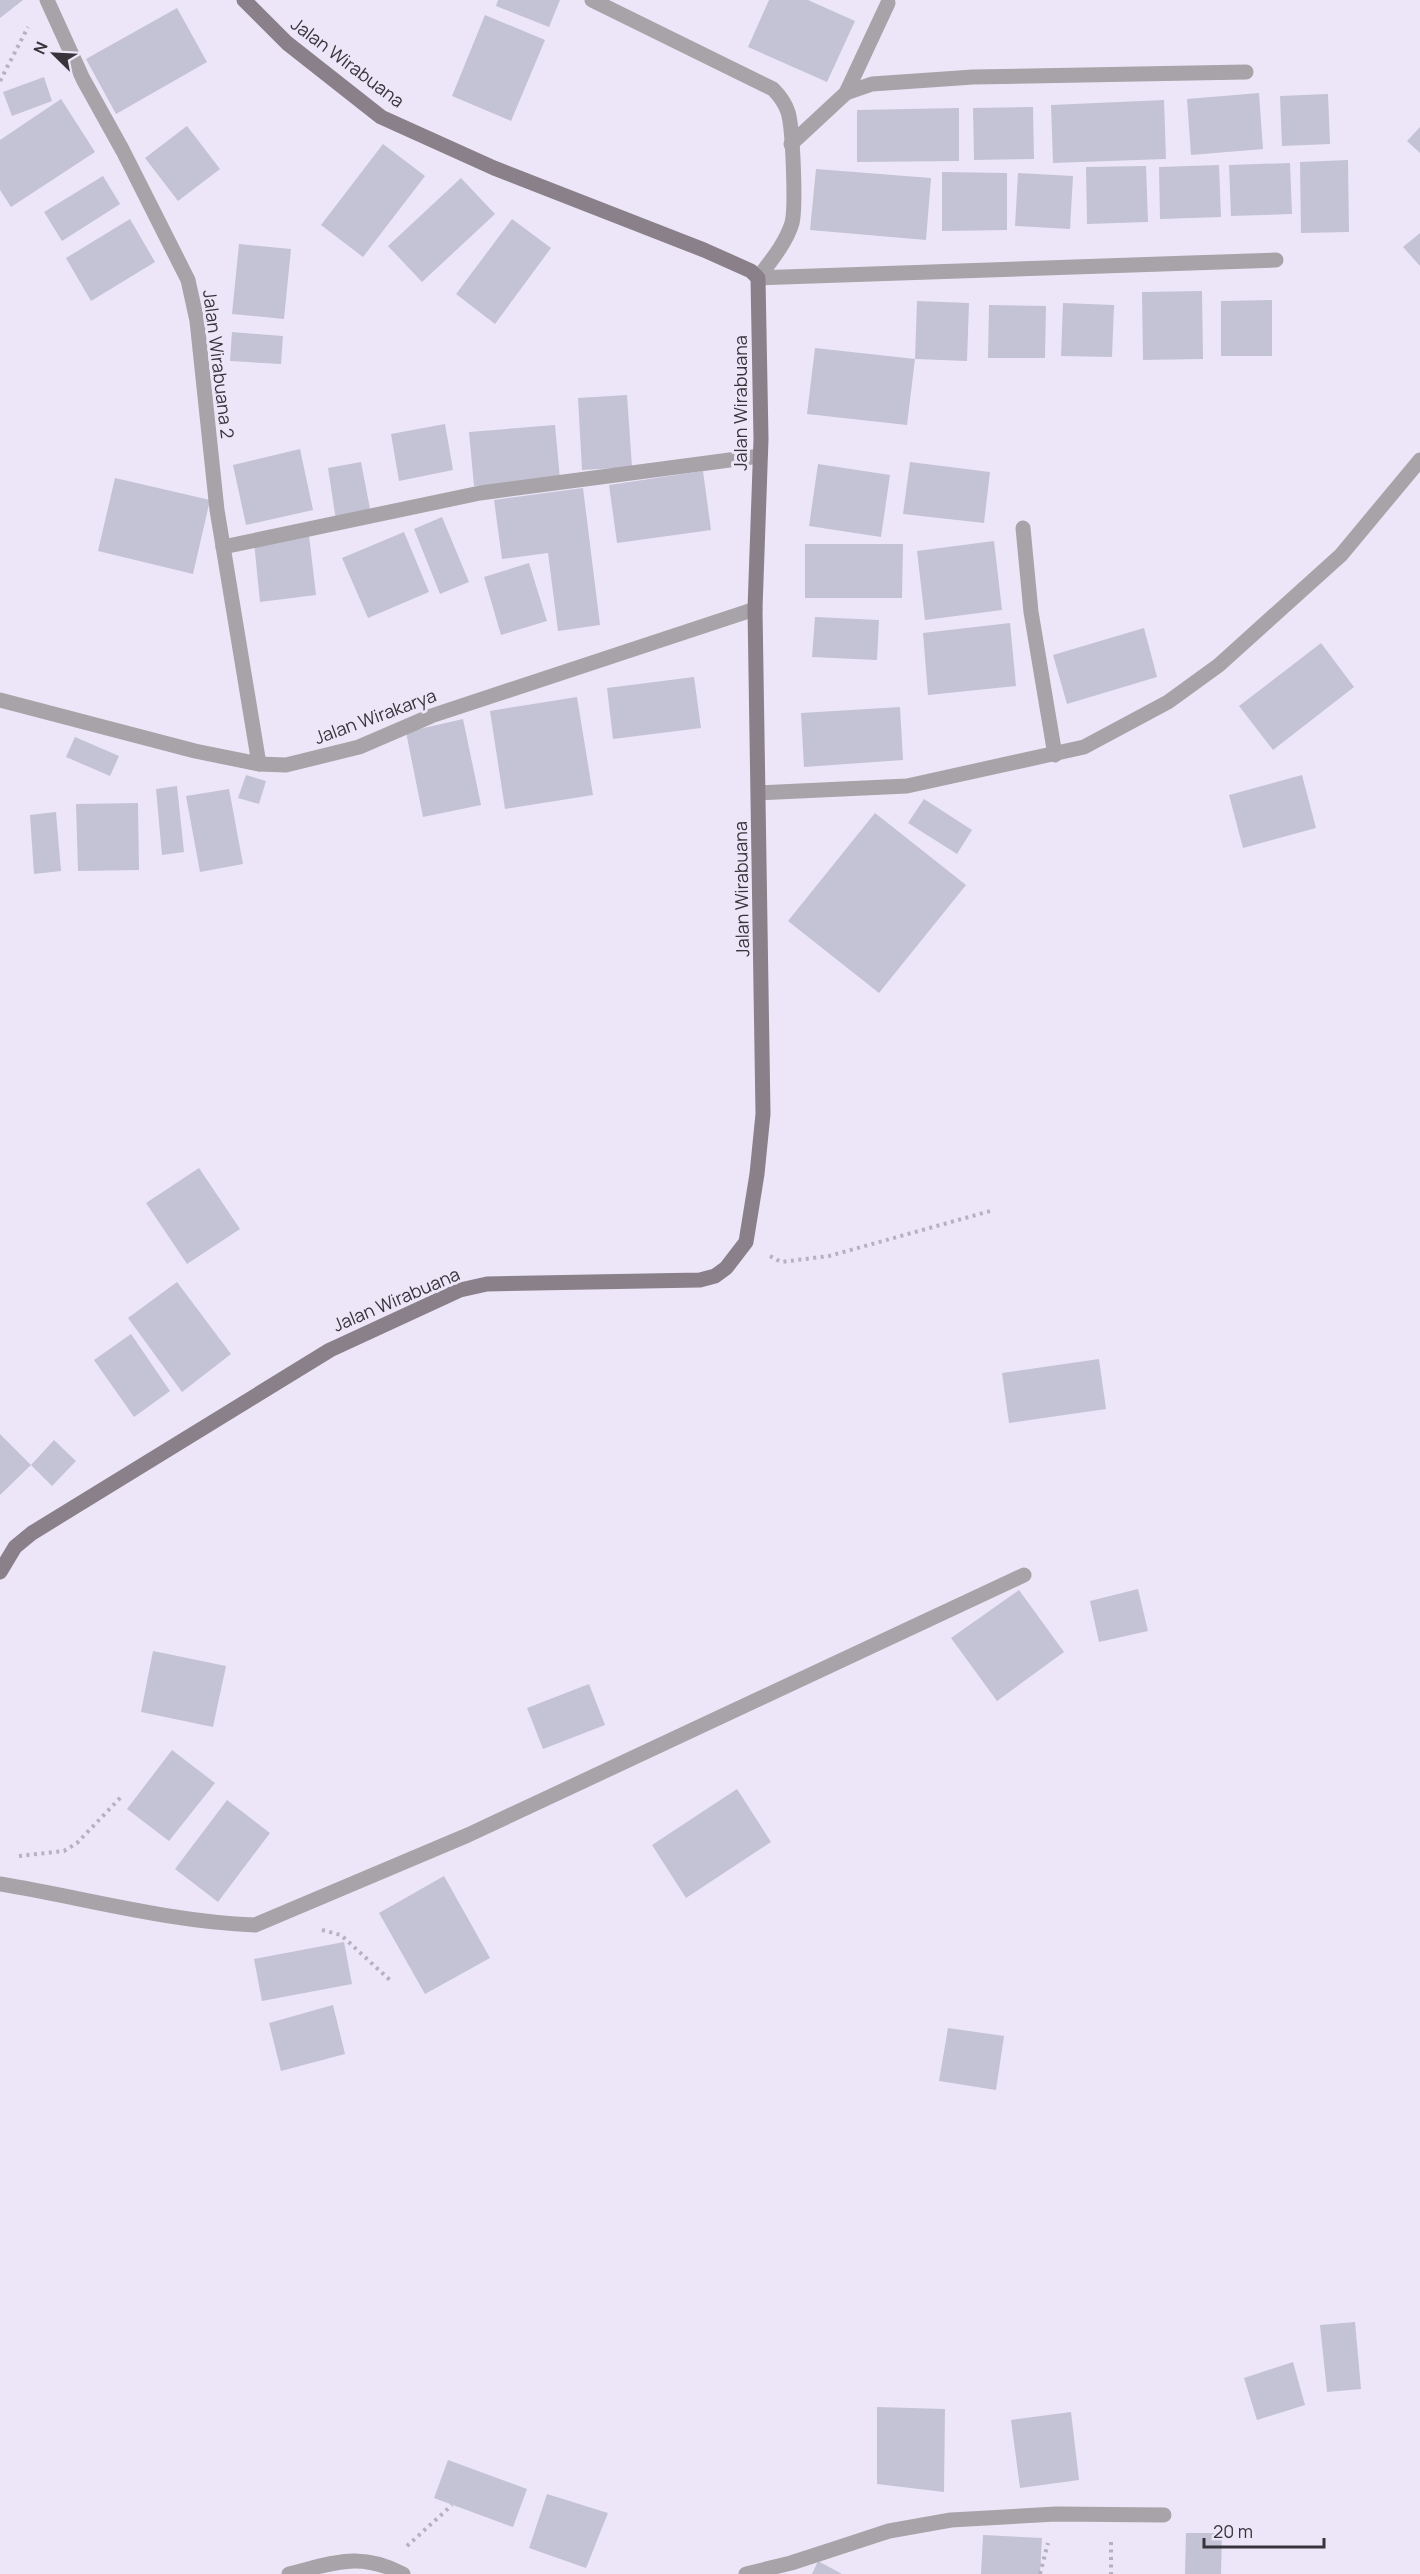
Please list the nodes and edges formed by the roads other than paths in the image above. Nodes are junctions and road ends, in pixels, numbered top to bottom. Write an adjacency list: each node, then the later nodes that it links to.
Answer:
1 (244, 0): 9 (street, Jalan Wirabuana)
2 (592, 0): 7 (street)
3 (888, 3): 6 (street)
4 (50, 5): 13 (street, Jalan Wirabuana 2)
5 (1246, 72): 6 (street)
6 (846, 93): 7 (street)
7 (791, 144): 9 (street)
8 (1276, 260): 9 (street)
9 (758, 279): 10 (street, Jalan Wirabuana)
10 (760, 456): 13 (street); 14 (street, Jalan Wirabuana)
11 (1420, 460): 16 (street)
12 (1023, 528): 16 (street)
13 (223, 547): 17 (street, Jalan Wirabuana 2)
14 (755, 609): 17 (street, Jalan Wirakarya); 18 (street, Jalan Wirabuana)
15 (0, 700): 17 (street, Jalan Wirakarya)
16 (1055, 755): 18 (street)
17 (259, 764)
18 (759, 793): 19 (street, Jalan Wirabuana)
19 (0, 1572)
20 (1024, 1575): 21 (street)
21 (0, 1884)
22 (1164, 2515): 25 (street)
23 (289, 2574): 24 (street)
24 (403, 2574)
25 (746, 2574)

